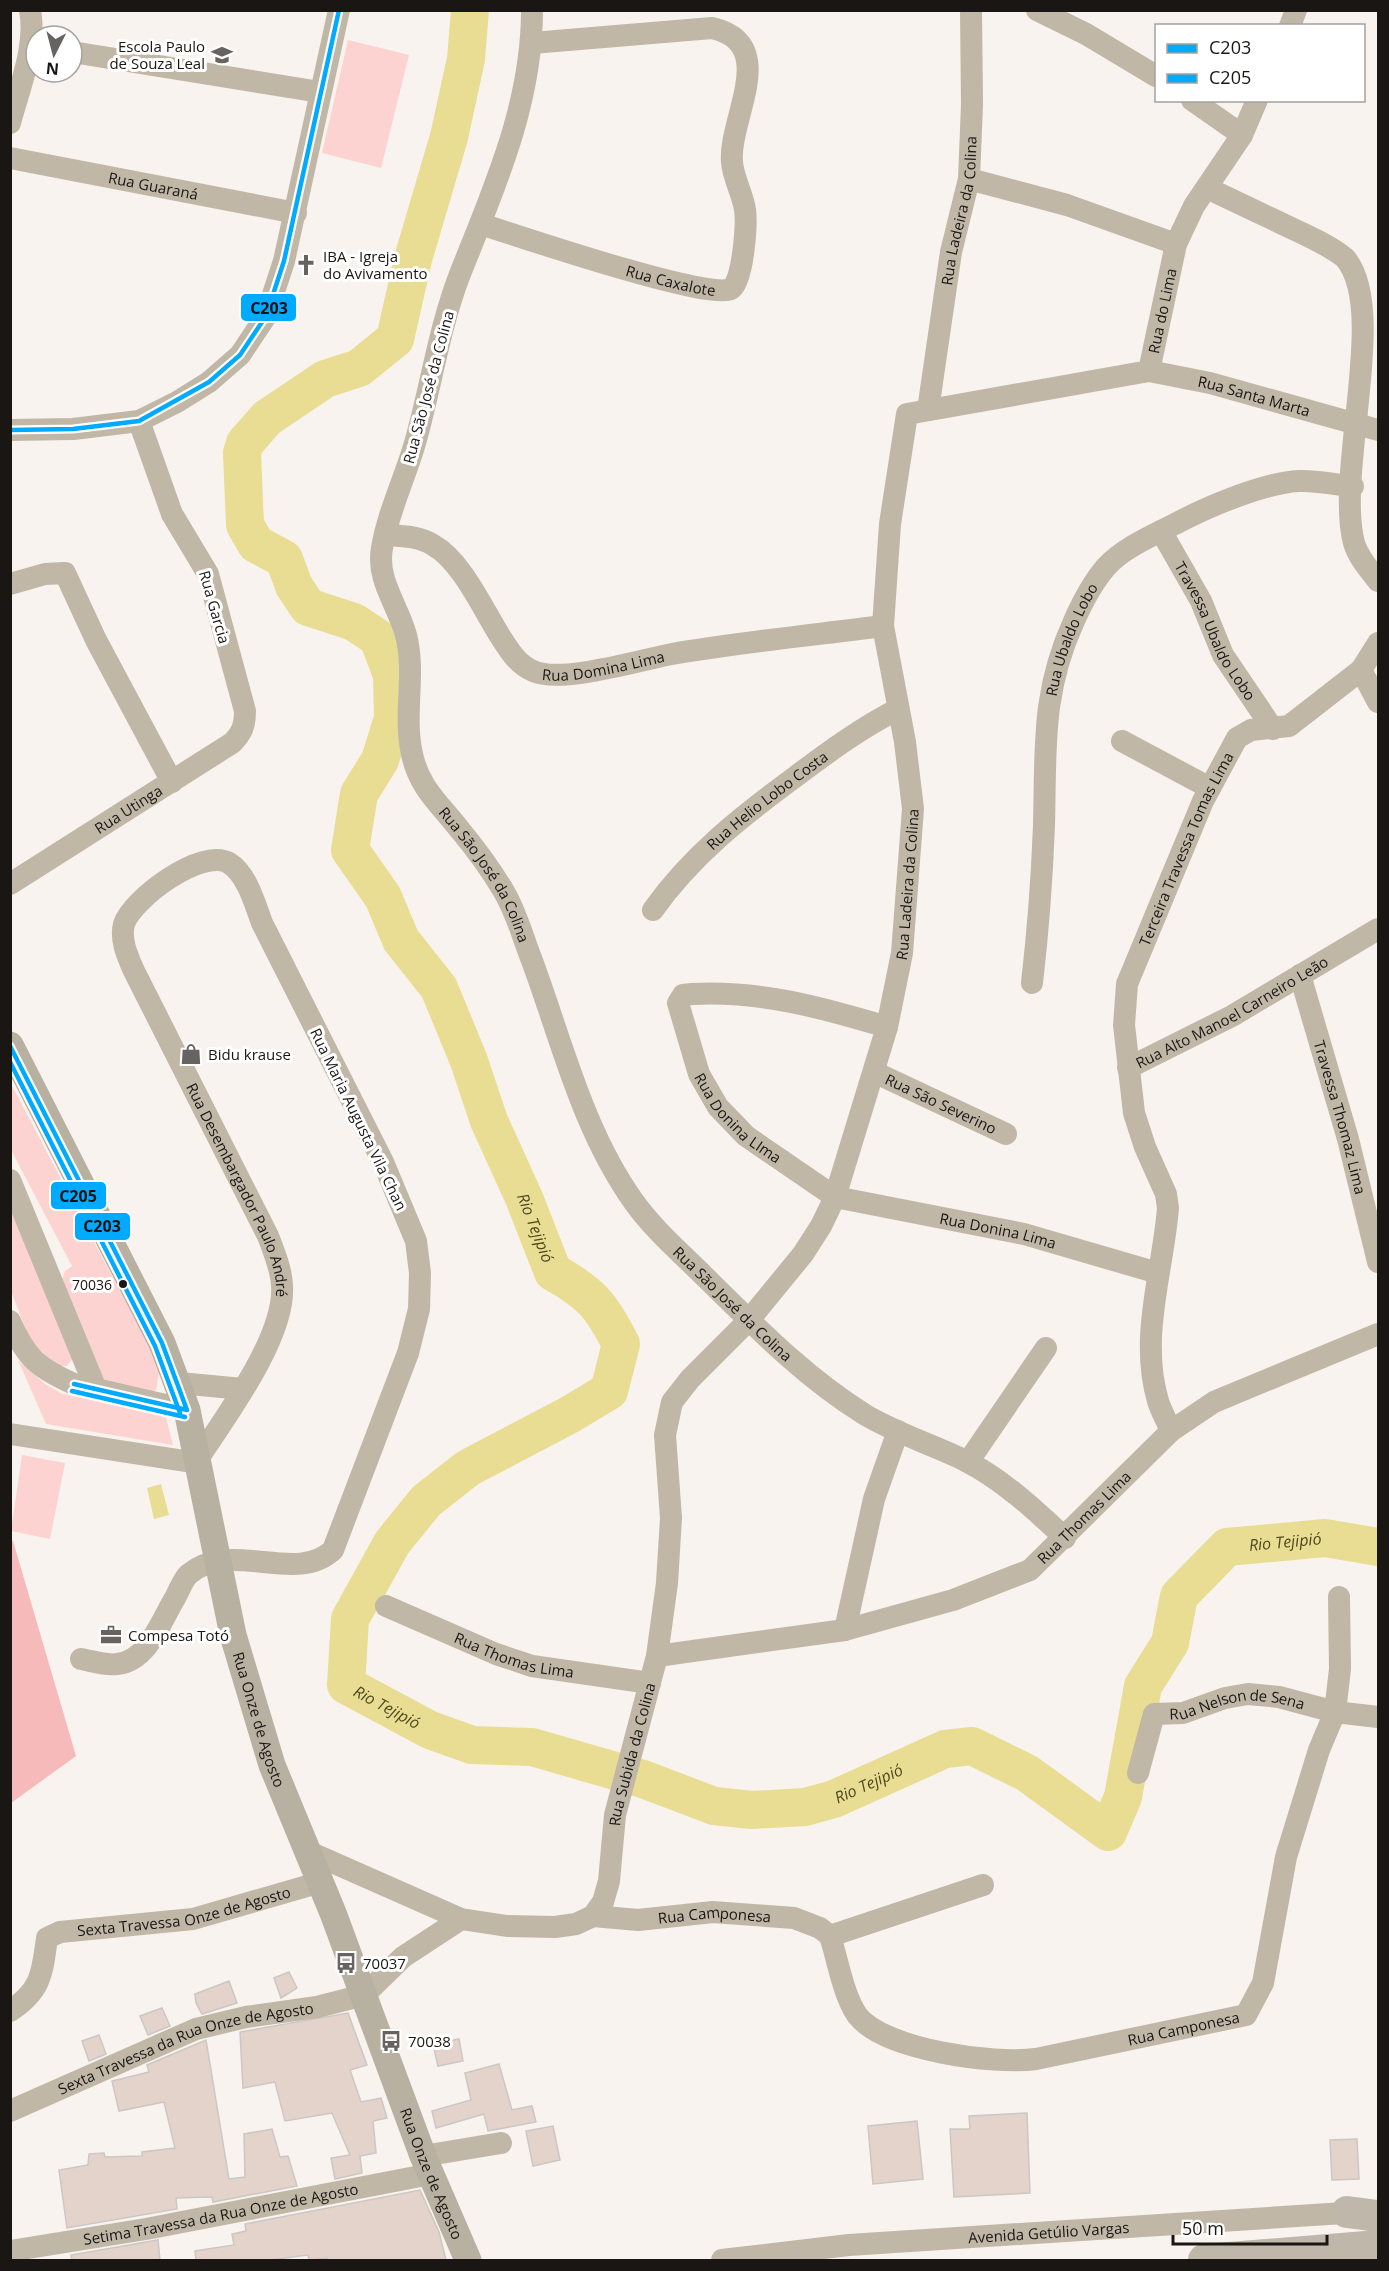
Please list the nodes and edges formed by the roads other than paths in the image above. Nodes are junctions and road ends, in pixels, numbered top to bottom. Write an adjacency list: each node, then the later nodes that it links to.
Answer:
1 (339, 10): 9 (street)
2 (532, 10): 5 (street, Rua São José da Colina)
3 (971, 10): 15 (street, Rua Ladeira da Colina)
4 (1037, 10): 7 (street)
5 (532, 42): 18 (street, Rua São José da Colina); 18 (street, Rua Caxalote)
6 (84, 54): 9 (street)
7 (1155, 75)
8 (24, 77): 12 (street)
9 (320, 92): 17 (street)
10 (1195, 102): 13 (street)
11 (1256, 102): 13 (street, Rua do Lima)
12 (10, 123)
13 (1242, 135): 16 (street, Rua do Lima)
14 (10, 158): 17 (street, Rua Guaraná)
15 (969, 179): 19 (street); 21 (street, Rua Ladeira da Colina)
16 (1207, 188): 19 (street, Rua do Lima); 23 (street)
17 (296, 213): 22 (street)
18 (482, 224): 27 (street, Rua São José da Colina)
19 (1176, 244): 20 (street, Rua do Lima)
20 (1149, 371): 21 (street, Rua do Lima); 23 (street, Rua Santa Marta)
21 (917, 412): 30 (street, Rua Ladeira da Colina)
22 (140, 421): 24 (street); 36 (street, Rua Garcia)
23 (1369, 427): 25 (street)
24 (10, 430)
25 (1353, 486): 26 (street, Rua Ubaldo Lobo); 28 (street)
26 (1161, 531): 35 (street, Travessa Ubaldo Lobo); 45 (street, Rua Ubaldo Lobo)
27 (385, 535): 30 (street, Rua Domina Lima); 55 (street, Rua São José da Colina)
28 (1378, 581)
29 (10, 584): 38 (street)
30 (883, 626): 34 (street, Rua Ladeira da Colina)
31 (1378, 644): 32 (street, Terceira Travessa Tomas Lima)
32 (1361, 670): 33 (street); 35 (street, Terceira Travessa Tomas Lima)
33 (1378, 702)
34 (898, 709): 41 (street, Rua Helio Lobo Costa); 46 (street, Rua Ladeira da Colina)
35 (1273, 729): 39 (street, Terceira Travessa Tomas Lima)
36 (242, 732): 38 (street, Rua Utinga)
37 (1122, 741): 39 (street)
38 (172, 782): 40 (street, Rua Utinga)
39 (1210, 788): 48 (street, Terceira Travessa Tomas Lima)
40 (10, 884)
41 (653, 910)
42 (123, 928): 61 (street, Rua Desembargador Paulo André); 69 (street, Rua Maria Augusta Vila Chan)
43 (1378, 929): 44 (street, Rua Alto Manoel Carneiro Leão)
44 (1300, 975): 48 (street, Rua Alto Manoel Carneiro Leão); 53 (street, Travessa Thomaz Lima)
45 (1032, 983)
46 (887, 1028): 49 (street, Rua Ladeira da Colina); 52 (street, Rua Donina LIma)
47 (10, 1045): 59 (main road, Rua Onze de Agosto)
48 (1128, 1068): 54 (street, Rua Alto Manoel Carneiro Leão)
49 (874, 1072): 50 (street, Rua São Severino); 52 (street, Rua Ladeira da Colina)
50 (1006, 1134)
51 (10, 1179): 60 (street)
52 (835, 1197): 54 (street, Rua Donina Lima); 55 (street, Rua Ladeira da Colina)
53 (1378, 1262)
54 (1158, 1273): 64 (street, Rua Alto Manoel Carneiro Leão)
55 (749, 1320): 63 (street, Rua São José da Colina); 73 (street, Rua Subida da Colina)
56 (10, 1321): 60 (street)
57 (1378, 1334): 64 (street, Rua Thomas Lima)
58 (1046, 1348): 67 (street)
59 (179, 1383): 61 (street); 62 (main road, Rua Onze de Agosto)
60 (96, 1389): 62 (street)
61 (243, 1389): 66 (street, Rua Desembargador Paulo André)
62 (187, 1410): 66 (main road, Rua Onze de Agosto)
63 (898, 1431): 67 (street, Rua São José da Colina); 72 (street)
64 (1171, 1431): 68 (street, Rua Thomas Lima)
65 (10, 1434): 66 (street)
66 (198, 1461): 69 (main road, Rua Onze de Agosto)
67 (968, 1462): 68 (street, Rua São José da Colina)
68 (1065, 1538): 72 (street, Rua Thomas Lima)
69 (217, 1560): 74 (street); 79 (main road, Rua Onze de Agosto)
70 (1339, 1597): 76 (street, Rua Camponesa)
71 (386, 1606): 75 (street, Rua Thomas Lima)
72 (845, 1630): 73 (street, Rua Thomas Lima)
73 (657, 1656): 75 (street, Rua Subida da Colina)
74 (81, 1659)
75 (650, 1683): 82 (street, Rua Subida da Colina)
76 (1335, 1712): 77 (street, Rua Nelson de Sena); 78 (street, Rua Nelson de Sena); 84 (street, Rua Camponesa)
77 (1378, 1717)
78 (1138, 1773)
79 (307, 1851): 80 (main road, Rua Onze de Agosto); 83 (street)
80 (321, 1882): 85 (main road, Rua Onze de Agosto); 86 (street, Sexta Travessa Onze de Agosto)
81 (982, 1886): 84 (street)
82 (593, 1916): 83 (street); 84 (street, Rua Camponesa)
83 (461, 1918): 85 (street)
84 (830, 1936)
85 (364, 1995): 87 (street, Sexta Travessa da Rua Onze de Agosto); 89 (main road, Rua Onze de Agosto)
86 (10, 2011)
87 (10, 2111)
88 (501, 2143): 89 (street, Setima Travessa da Rua Onze de Agosto)
89 (427, 2165): 94 (street, Setima Travessa da Rua Onze de Agosto); 95 (main road, Rua Onze de Agosto)
90 (1378, 2211): 91 (street, Avenida Getúlio Vargas)
91 (1347, 2212): 92 (highway); 96 (street, Avenida Getúlio Vargas)
92 (1378, 2216)
93 (1378, 2246): 97 (highway)
94 (10, 2251)
95 (468, 2260)
96 (722, 2260)
97 (1204, 2260)

